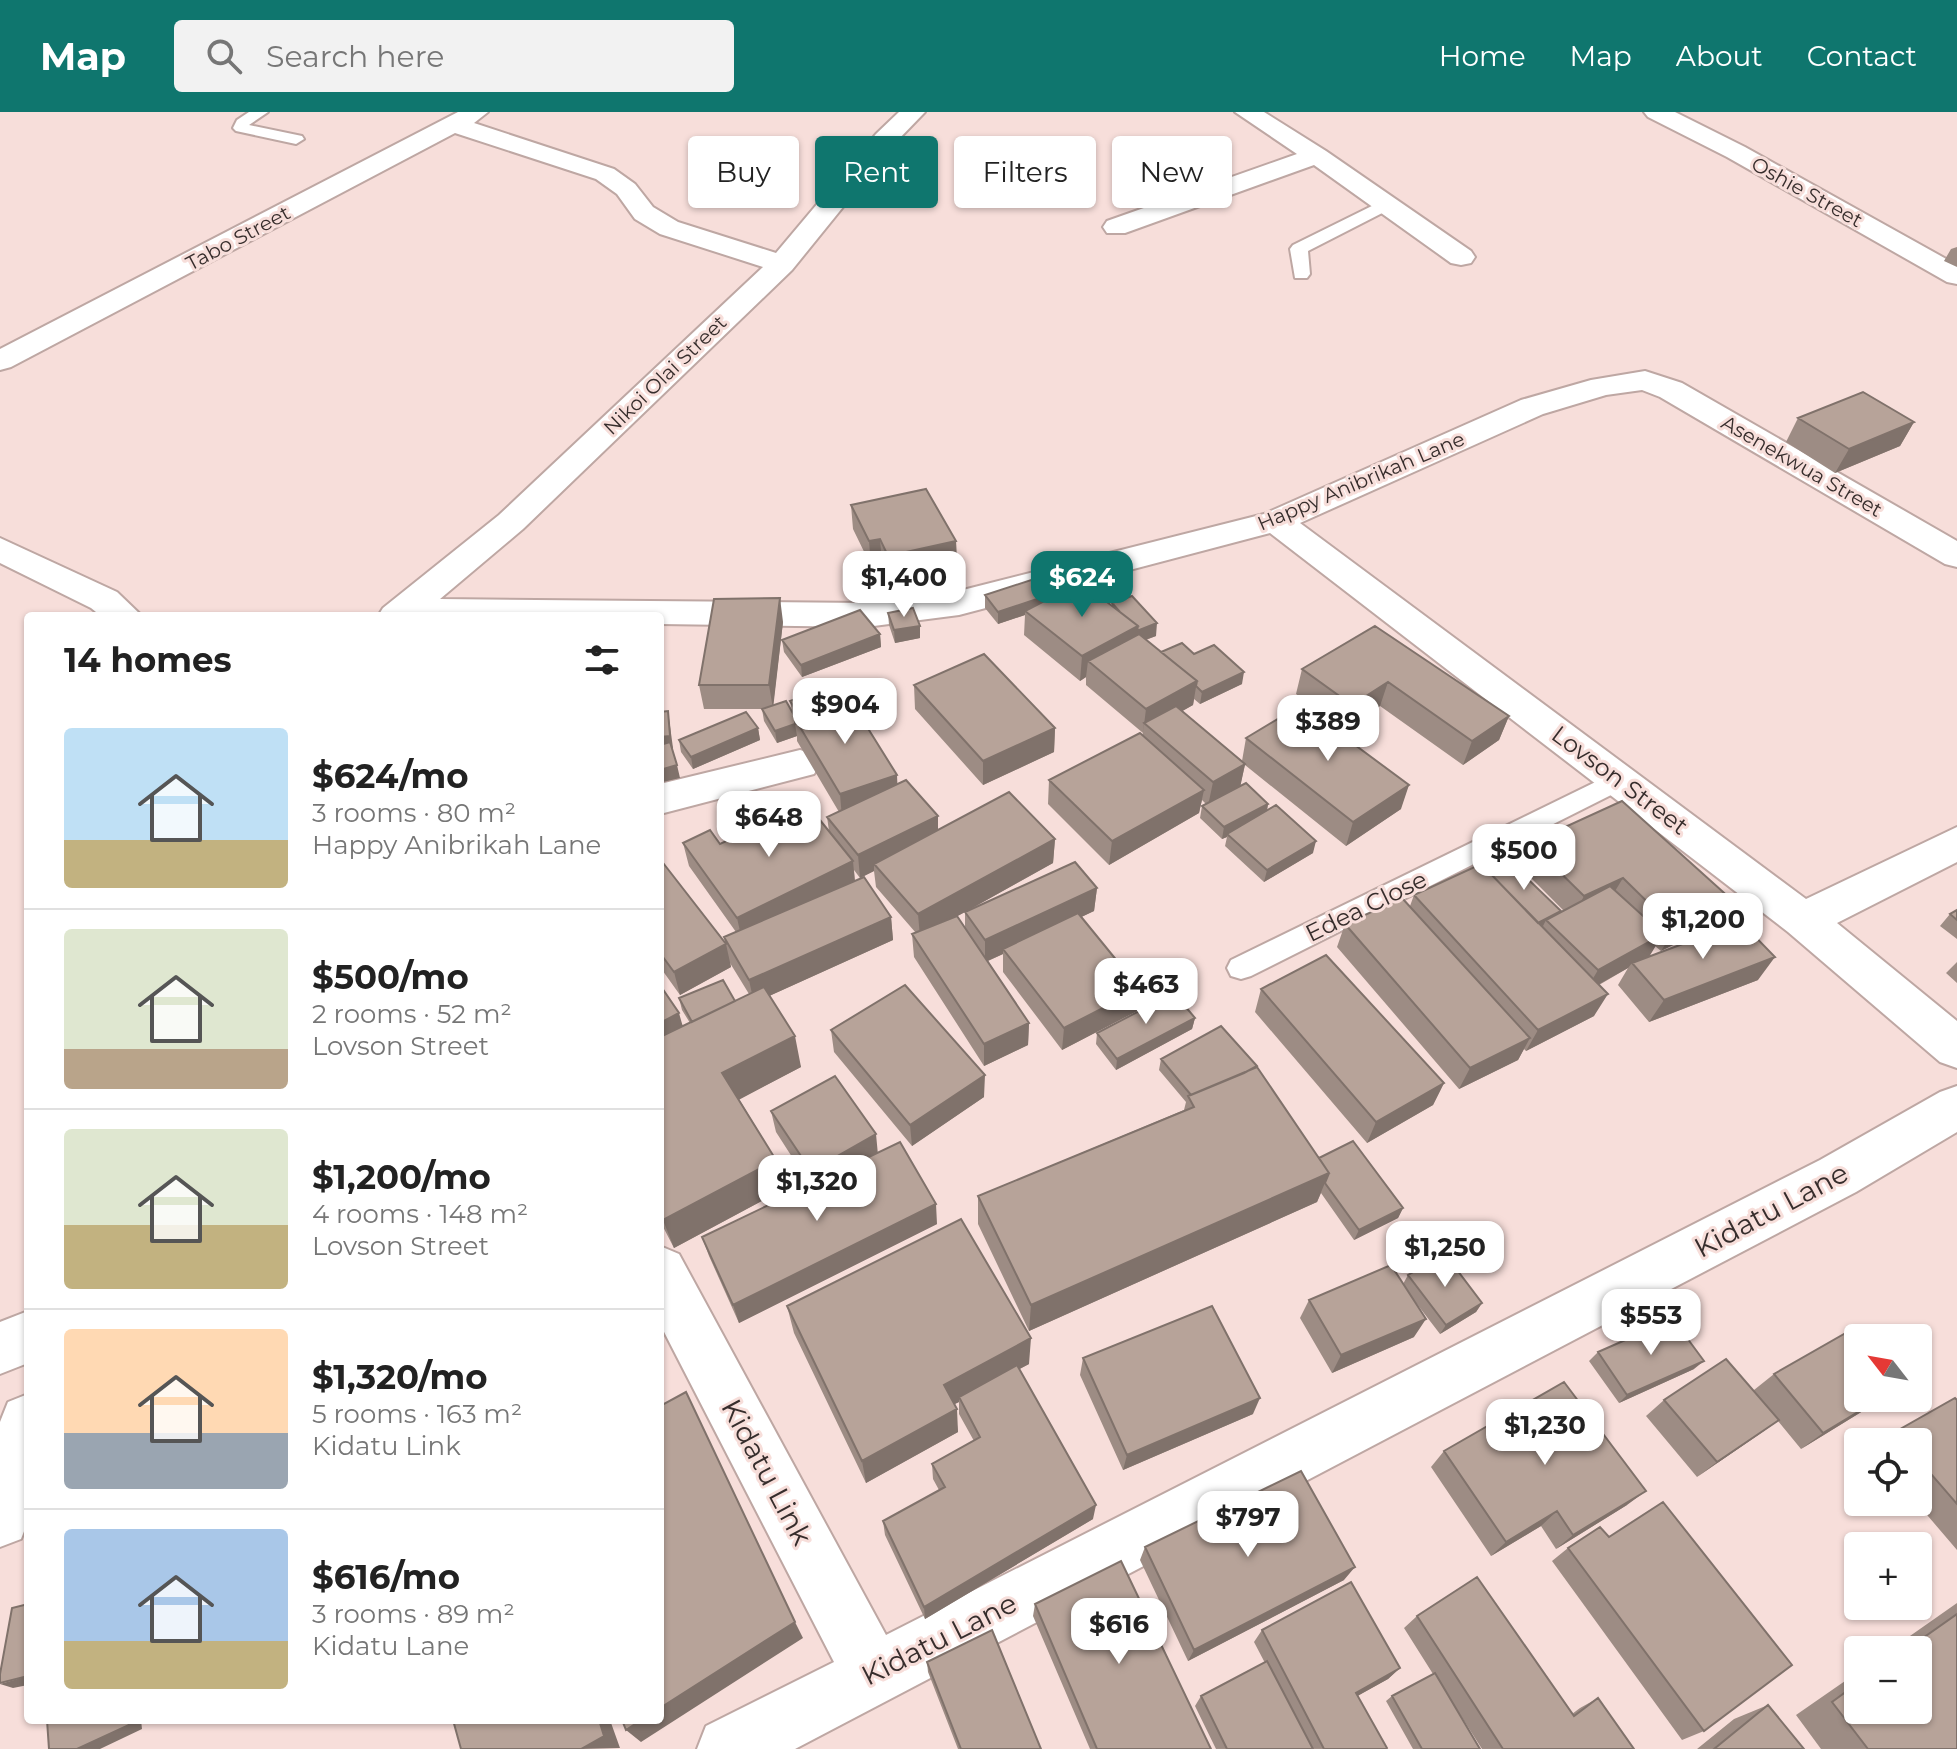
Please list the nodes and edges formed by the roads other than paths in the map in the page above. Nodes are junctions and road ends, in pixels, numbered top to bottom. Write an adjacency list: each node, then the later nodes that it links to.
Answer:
1 (260, 112): 6 (lane)
2 (913, 112): 11 (street, Nikoi Olai Street)
3 (1247, 112): 7 (street)
4 (1656, 112): 13 (street, Oshie Street)
5 (464, 118): 11 (street); 14 (street, Tabo Street)
6 (296, 139)
7 (1317, 156): 8 (street); 9 (street)
8 (1386, 204): 10 (street); 12 (lane)
9 (1116, 227)
10 (1461, 257)
11 (782, 264): 20 (street, Nikoi Olai Street)
12 (1301, 274)
13 (1957, 276)
14 (0, 361)
15 (1645, 380): 16 (street, Happy Anibrikah Lane); 18 (street, Asenekwua Street)
16 (1276, 521): 21 (street, Happy Anibrikah Lane); 23 (street, Lovson Street)
17 (0, 549): 19 (street)
18 (1957, 556)
19 (119, 612)
20 (403, 612)
21 (664, 614)
22 (800, 764): 24 (street)
23 (1620, 779): 26 (street, Lovson Street); 27 (lane, Edea Close)
24 (664, 798)
25 (1957, 843): 26 (street)
26 (1803, 920): 28 (street, Lovson Street)
27 (1241, 968)
28 (1957, 1048)
29 (1957, 1107): 35 (street, Kidatu Lane)
30 (664, 1279): 35 (street, Kidatu Link)
31 (24, 1339): 32 (street)
32 (0, 1348)
33 (24, 1436): 34 (street)
34 (0, 1518)
35 (873, 1673): 36 (street, Kidatu Lane)
36 (729, 1749)

